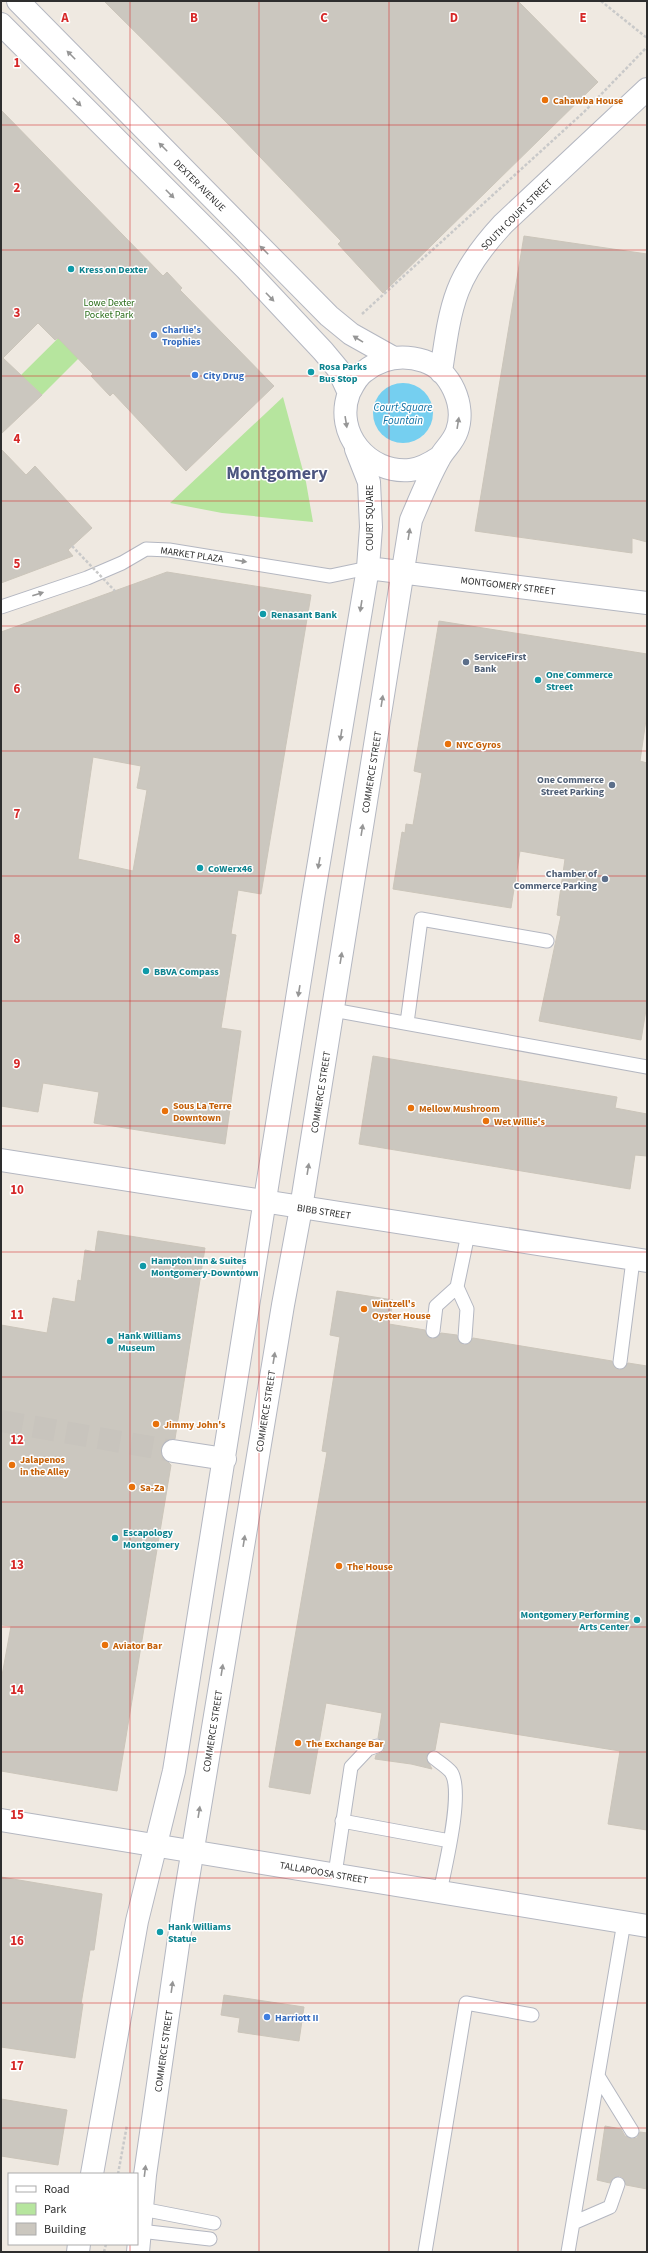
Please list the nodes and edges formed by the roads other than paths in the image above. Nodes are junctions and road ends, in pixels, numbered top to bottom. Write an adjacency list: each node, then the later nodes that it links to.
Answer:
1 (18, 1): 4 (street, DEXTER AVENUE, one-way to 1)
2 (1, 24): 6 (street, one-way to 6)
3 (647, 89): 5 (street, SOUTH COURT STREET)
4 (392, 357): 5 (street, COURT SQUARE); 6 (street, COURT SQUARE)
5 (441, 372): 8 (street, COURT SQUARE, one-way to 5)
6 (349, 393): 7 (street, COURT SQUARE, one-way to 7)
7 (355, 446): 8 (street, COURT SQUARE); 9 (street, COURT SQUARE)
8 (440, 457): 10 (street, COURT SQUARE, one-way to 8)
9 (368, 568): 10 (street, MONTGOMERY STREET); 12 (lane, MARKET PLAZA, one-way to 9); 18 (street, one-way to 18)
10 (403, 572): 11 (street, MONTGOMERY STREET); 14 (street, COMMERCE STREET, one-way to 10)
11 (647, 603)
12 (1, 607)
13 (547, 941): 15 (lane)
14 (333, 1010): 15 (lane); 19 (street, COMMERCE STREET, one-way to 14)
15 (407, 1023): 16 (lane)
16 (647, 1067)
17 (1, 1160): 18 (street, BIBB STREET)
18 (266, 1202): 19 (street, BIBB STREET); 27 (street)
19 (301, 1208): 20 (street, BIBB STREET); 34 (street, COMMERCE STREET, one-way to 19)
20 (468, 1234): 21 (street, BIBB STREET); 22 (lane)
21 (643, 1261): 25 (lane)
22 (457, 1287): 23 (lane); 24 (lane)
23 (433, 1331)
24 (464, 1337)
25 (620, 1362)
26 (173, 1451): 27 (street)
27 (225, 1459): 33 (street)
28 (377, 1746): 31 (lane)
29 (434, 1758): 32 (lane)
30 (1, 1820): 33 (street, TALLAPOOSA STREET)
31 (342, 1821): 32 (lane); 35 (lane)
32 (450, 1841): 36 (lane)
33 (157, 1845): 34 (street, TALLAPOOSA STREET); 42 (street)
34 (193, 1850): 35 (street, TALLAPOOSA STREET); 44 (street, COMMERCE STREET, one-way to 34)
35 (335, 1874): 36 (street, TALLAPOOSA STREET)
36 (440, 1892): 37 (street, TALLAPOOSA STREET)
37 (624, 1922): 38 (street, TALLAPOOSA STREET); 40 (lane)
38 (647, 1926)
39 (532, 2015): 50 (lane)
40 (598, 2076): 41 (lane); 46 (lane)
41 (632, 2131)
42 (92, 2173)
43 (618, 2184): 46 (lane)
44 (142, 2209): 45 (lane); 47 (street, COMMERCE STREET)
45 (214, 2223)
46 (573, 2223): 51 (lane)
47 (140, 2231): 48 (lane); 49 (street, COMMERCE STREET)
48 (210, 2239)
49 (138, 2252)
50 (425, 2252)
51 (568, 2252)

